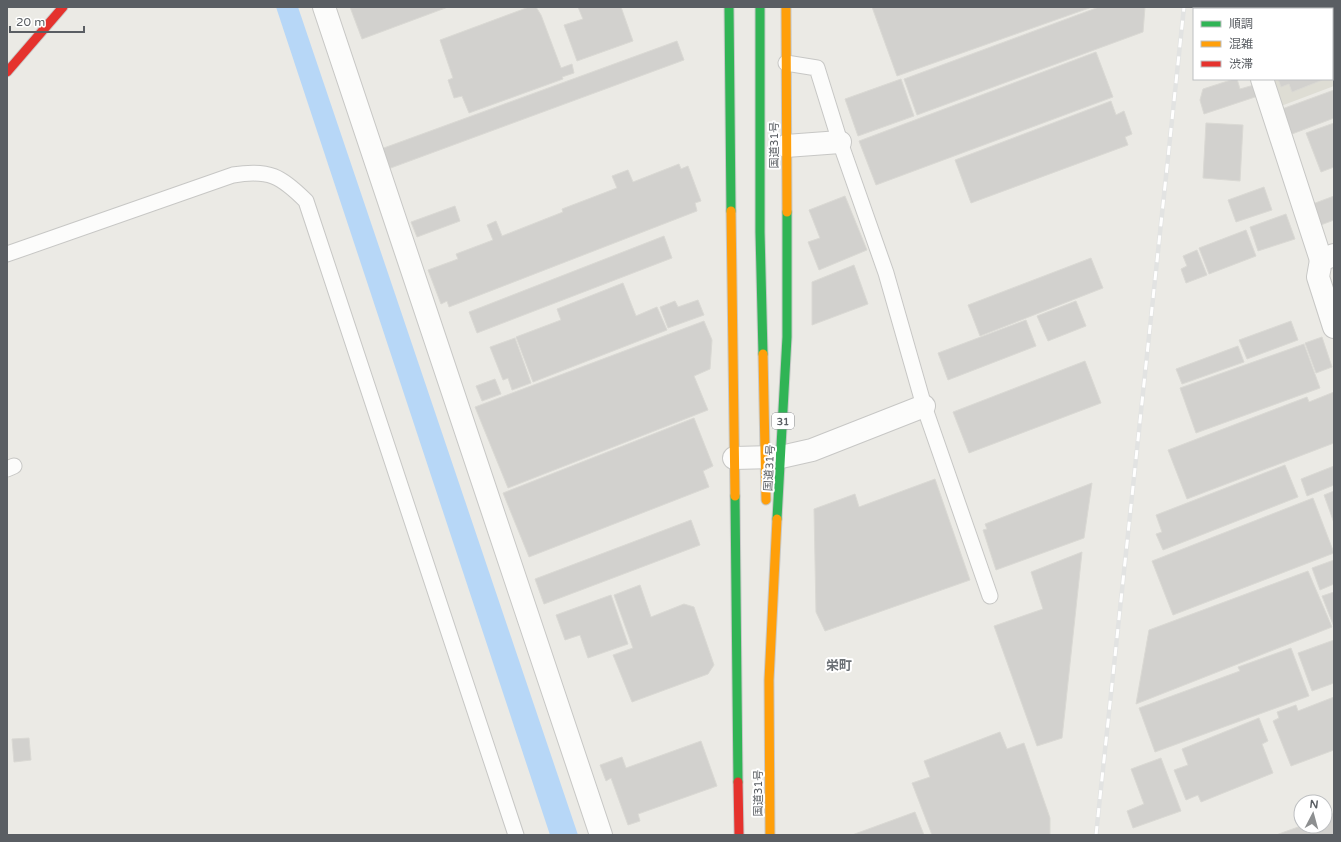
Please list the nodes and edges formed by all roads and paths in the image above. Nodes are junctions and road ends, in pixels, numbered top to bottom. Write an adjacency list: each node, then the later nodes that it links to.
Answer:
1 (63, 7): 7 (main road)
2 (324, 7): 22 (street)
3 (729, 7): 16 (main road, 国道31号)
4 (760, 7): 15 (main road)
5 (786, 7): 6 (main road, 国道31号 / 31)
6 (786, 63): 9 (lane); 10 (main road, 国道31号 / 31)
7 (7, 72)
8 (1262, 80): 12 (street)
9 (840, 142): 10 (street); 14 (lane)
10 (786, 146): 15 (main road, 国道31号 / 31)
11 (7, 254): 21 (lane)
12 (1327, 258): 13 (street)
13 (1334, 327)
14 (924, 406): 15 (street); 19 (lane)
15 (773, 457): 16 (street); 17 (main road); 20 (main road, 国道31号 / 31)
16 (734, 458): 23 (main road, 国道31号)
17 (766, 513)
18 (766, 537): 20 (main road)
19 (990, 596)
20 (769, 680): 24 (main road, 国道31号 / 31)
21 (516, 835)
22 (602, 835)
23 (739, 835)
24 (770, 835)

